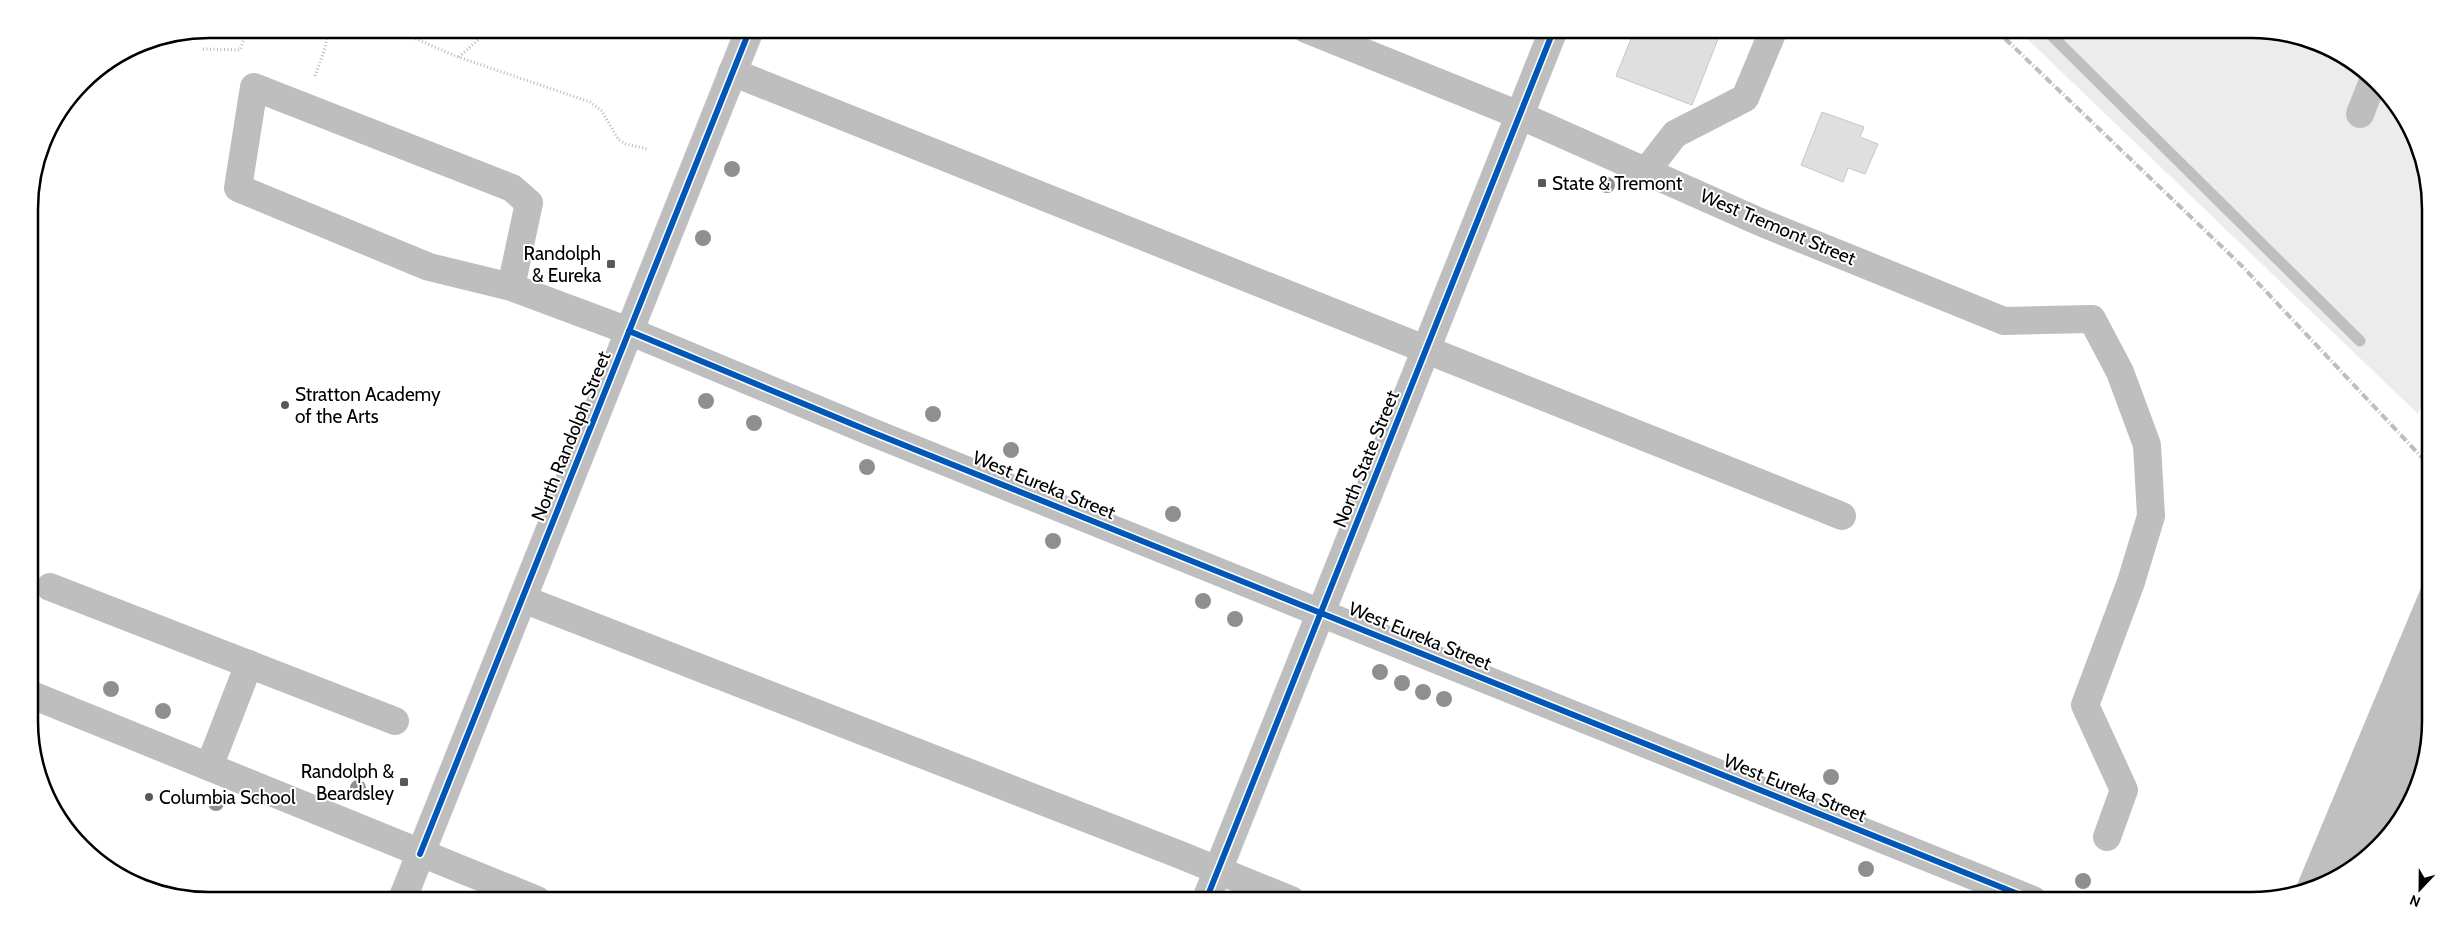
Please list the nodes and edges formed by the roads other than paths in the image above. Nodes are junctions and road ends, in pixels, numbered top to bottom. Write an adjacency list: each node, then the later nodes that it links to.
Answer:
1 (746, 38): 5 (street, North Randolph Street)
2 (1329, 38): 7 (street, West Tremont Street)
3 (1550, 38): 7 (street, North State Street)
4 (1770, 38): 9 (street)
5 (732, 72): 11 (street, North Randolph Street); 12 (street)
6 (2371, 87): 8 (street)
7 (1519, 114): 9 (street, West Tremont Street); 12 (street, North State Street)
8 (2360, 114)
9 (1647, 170): 21 (street, West Tremont Street)
10 (511, 287): 10 (street, West Eureka Street); 11 (street, West Eureka Street)
11 (629, 331): 15 (street, North Randolph Street); 16 (street, West Eureka Street)
12 (1426, 349): 13 (street); 16 (street, North State Street)
13 (1842, 516)
14 (50, 587): 17 (street)
15 (522, 599): 22 (street, North Randolph Street); 23 (street)
16 (1321, 613): 23 (street, North State Street); 25 (street, West Eureka Street)
17 (249, 664): 19 (street); 20 (street)
18 (38, 698): 20 (street)
19 (395, 721)
20 (209, 767): 22 (street)
21 (2107, 837)
22 (420, 854): 26 (street, North Randolph Street); 27 (street)
23 (1218, 871): 24 (street); 28 (street, North State Street)
24 (1269, 891)
25 (2011, 891)
26 (405, 892)
27 (516, 892)
28 (1210, 892)

